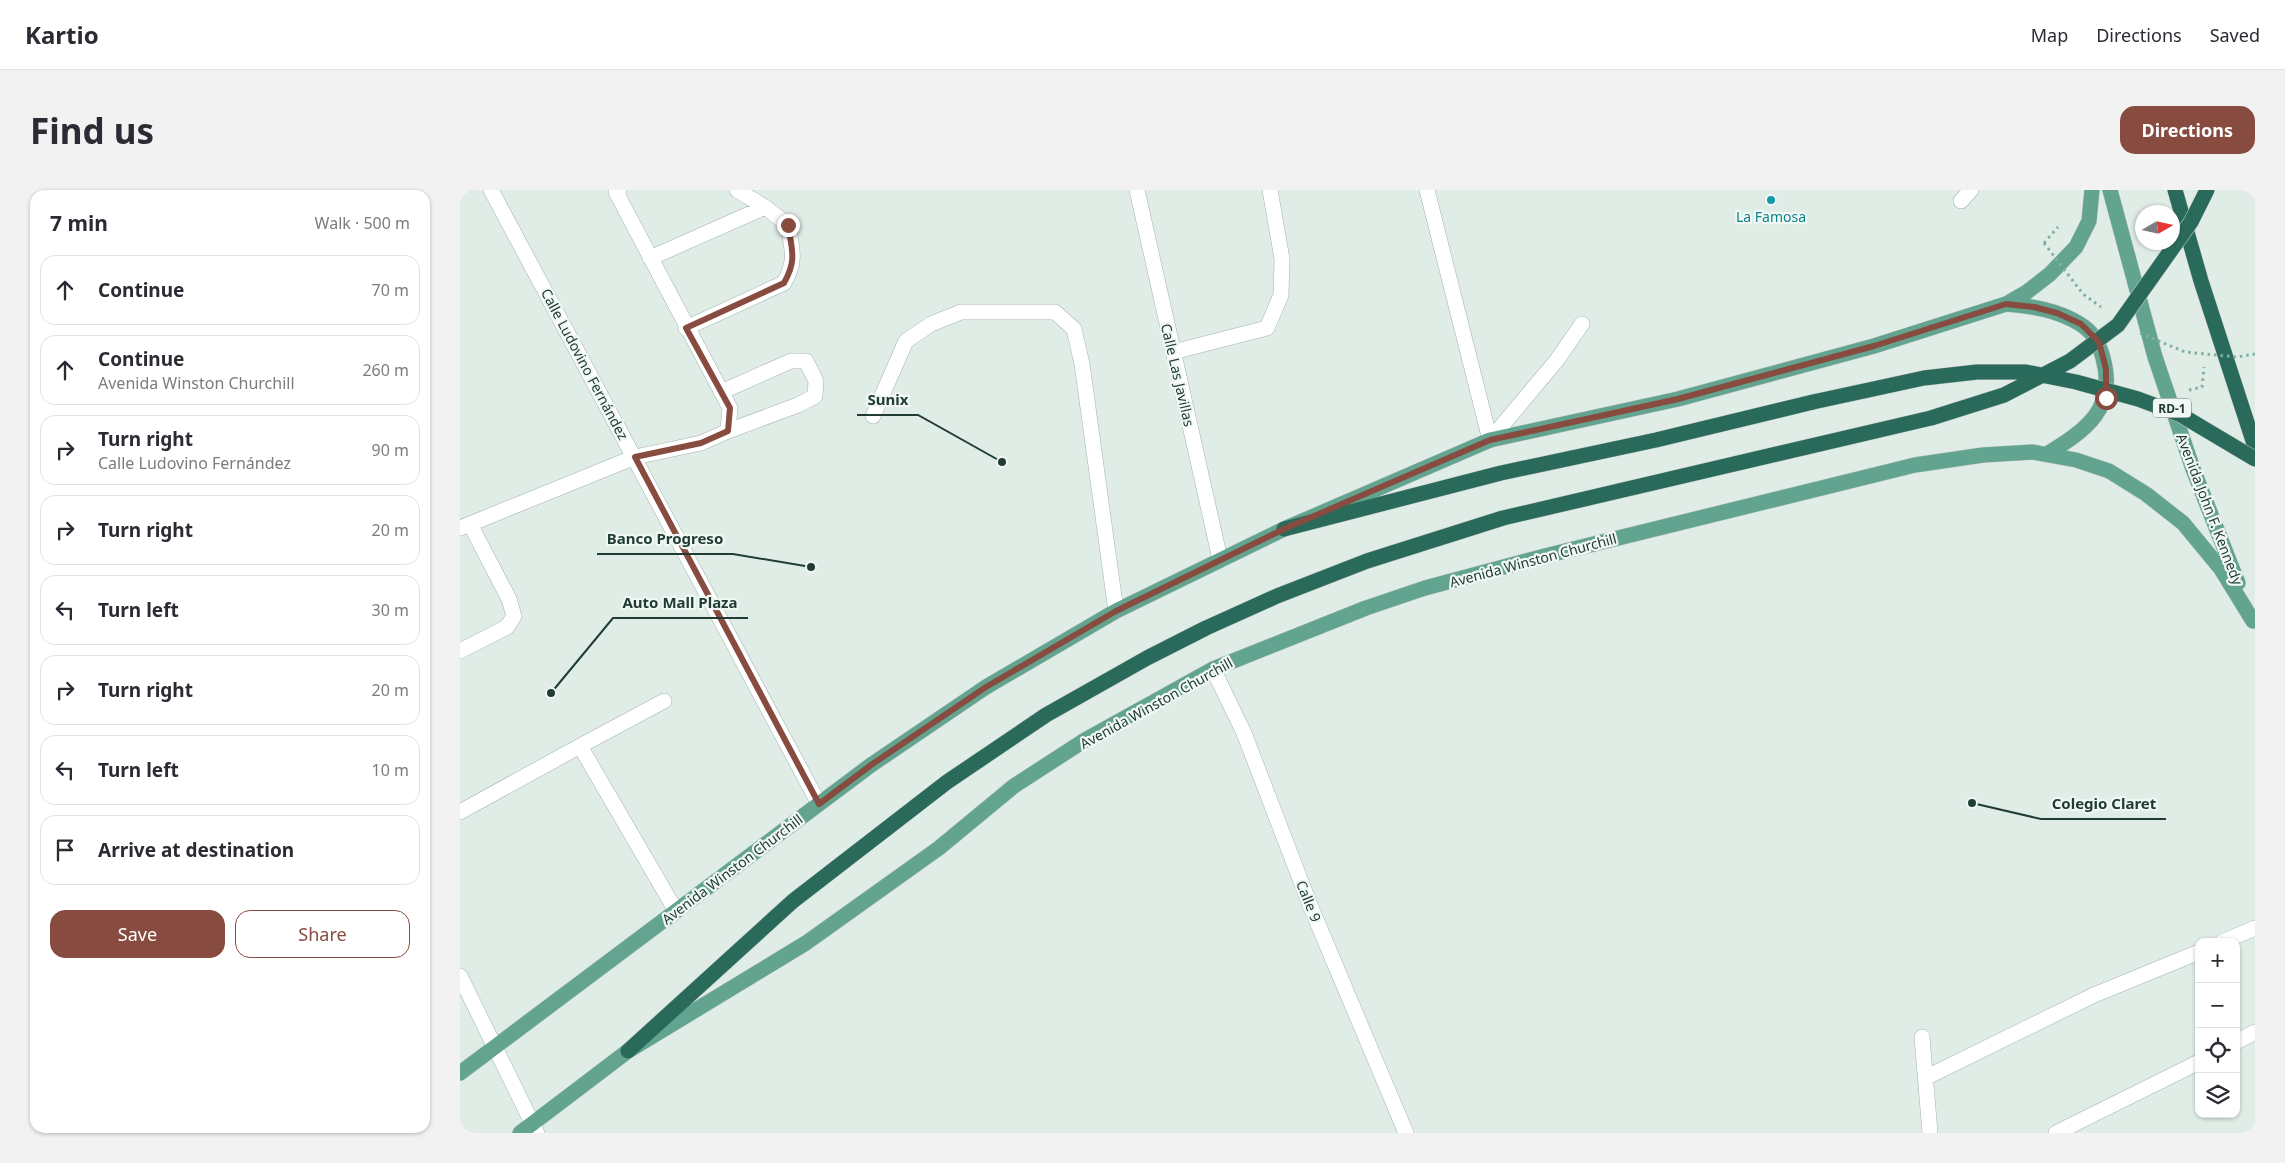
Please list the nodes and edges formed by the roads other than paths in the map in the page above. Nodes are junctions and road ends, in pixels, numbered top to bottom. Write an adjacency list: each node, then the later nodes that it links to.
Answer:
1 (491, 190): 23 (street, Calle Ludovino Fernández)
2 (619, 190): 12 (street)
3 (737, 190): 11 (street)
4 (1137, 190): 16 (street, Calle Las Javillas)
5 (1270, 190): 16 (street)
6 (1427, 190): 20 (street)
7 (2092, 190): 13 (main road)
8 (2110, 190): 29 (main road, Avenida John F. Kennedy / RD-1)
9 (2175, 190): 21 (highway)
10 (2207, 190): 45 (highway, bridge)
11 (765, 207): 12 (street); 15 (street)
12 (650, 258): 15 (street)
13 (2006, 304): 20 (main road, Avenida Winston Churchill); 22 (main road)
14 (1582, 324): 20 (street)
15 (686, 328): 17 (street)
16 (1173, 352): 27 (street, Calle Las Javillas)
17 (720, 392): 19 (street); 19 (street)
18 (873, 416): 28 (street)
19 (728, 431): 23 (street)
20 (1490, 440): 26 (main road, Avenida Winston Churchill)
21 (2255, 448)
22 (2047, 454): 29 (main road, Avenida Winston Churchill); 31 (main road, Avenida Winston Churchill)
23 (635, 457): 25 (street); 34 (street, Calle Ludovino Fernández)
24 (2255, 459): 26 (highway, bridge)
25 (465, 526): 30 (street)
26 (1284, 529): 27 (main road, Avenida Winston Churchill)
27 (1220, 559): 28 (main road, Avenida Winston Churchill)
28 (1116, 611): 34 (main road, Avenida Winston Churchill)
29 (2254, 623)
30 (460, 652)
31 (1213, 669): 45 (main road, Avenida Winston Churchill); 51 (street, Calle 9)
32 (664, 701): 33 (street)
33 (580, 746): 35 (street); 36 (street)
34 (819, 804): 36 (main road, Avenida Winston Churchill)
35 (460, 812)
36 (676, 911): 44 (main road, Avenida Winston Churchill)
37 (2255, 928): 38 (street)
38 (2231, 938)
39 (2195, 954): 48 (street)
40 (460, 976): 44 (street)
41 (2255, 1032): 43 (street)
42 (1922, 1036): 48 (street)
43 (2240, 1040)
44 (496, 1047): 47 (main road, Avenida Winston Churchill); 49 (street)
45 (628, 1051): 49 (main road, Avenida Winston Churchill)
46 (2195, 1064): 53 (street)
47 (460, 1073)
48 (1927, 1077): 52 (street)
49 (535, 1128): 50 (main road, Avenida Winston Churchill)
50 (520, 1133)
51 (1406, 1133)
52 (1930, 1133)
53 (2056, 1133)

